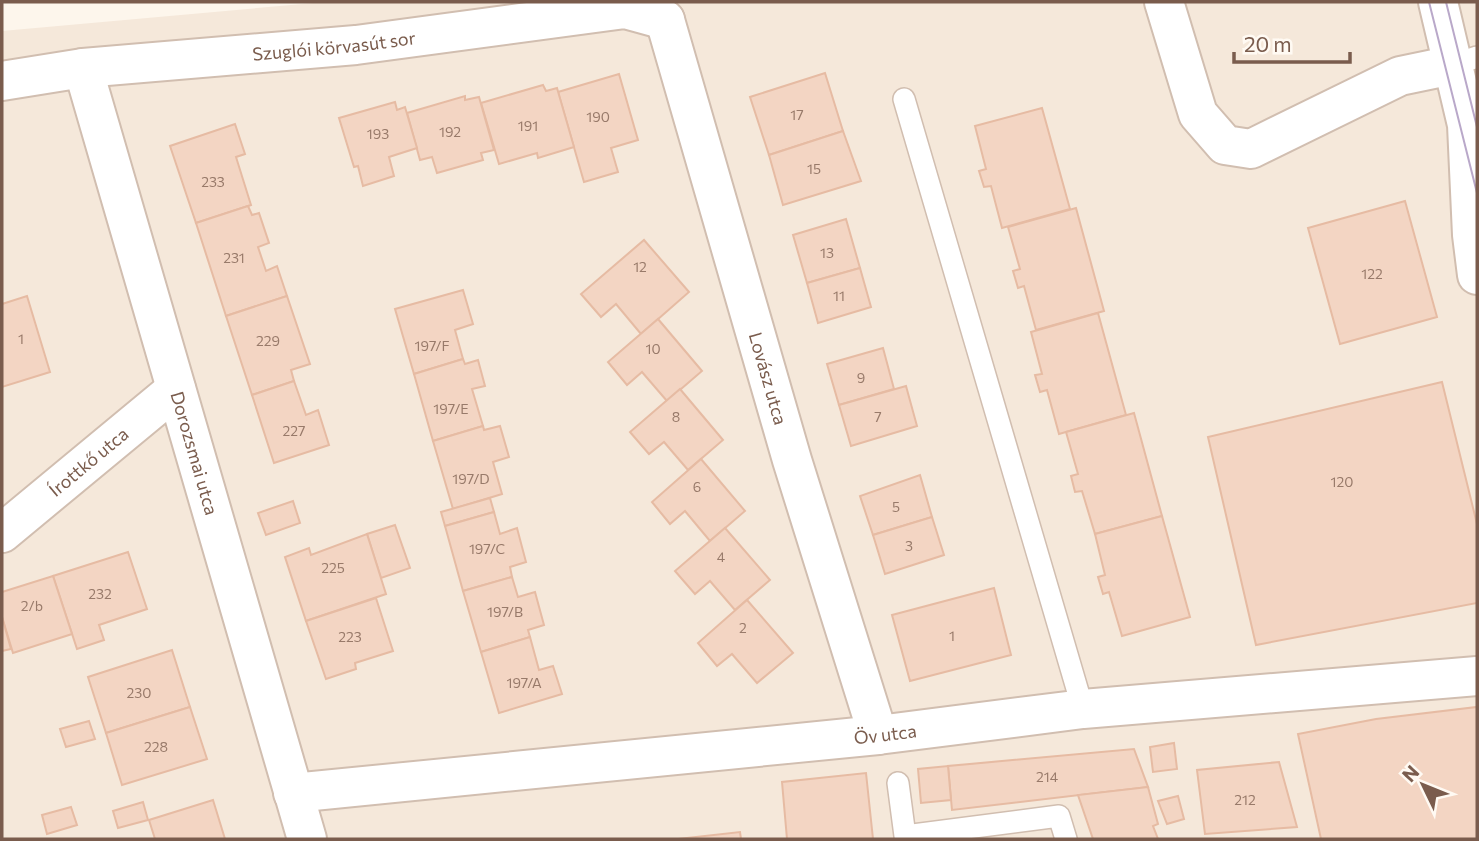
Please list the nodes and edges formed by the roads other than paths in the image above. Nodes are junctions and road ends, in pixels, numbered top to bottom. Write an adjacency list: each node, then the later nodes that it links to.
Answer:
1 (1164, 2): 4 (street)
2 (1438, 2): 4 (street)
3 (675, 11): 5 (street, Szuglói körvasút sor); 15 (street, Lovász utca)
4 (1465, 61): 8 (street)
5 (83, 68): 6 (street, Szuglói körvasút sor); 11 (street, Dorozsmai utca)
6 (2, 81)
7 (904, 99): 14 (lane)
8 (1472, 135): 9 (lane); 10 (street)
9 (1477, 163)
10 (1477, 275)
11 (176, 388): 12 (street, Írottkő utca); 17 (street, Dorozsmai utca)
12 (2, 533)
13 (1477, 676): 14 (street, Öv utca)
14 (1083, 709): 15 (street, Öv utca)
15 (878, 735): 17 (street, Öv utca)
16 (898, 783): 19 (lane)
17 (293, 793): 18 (street, Dorozsmai utca)
18 (307, 839)
19 (1066, 839)

